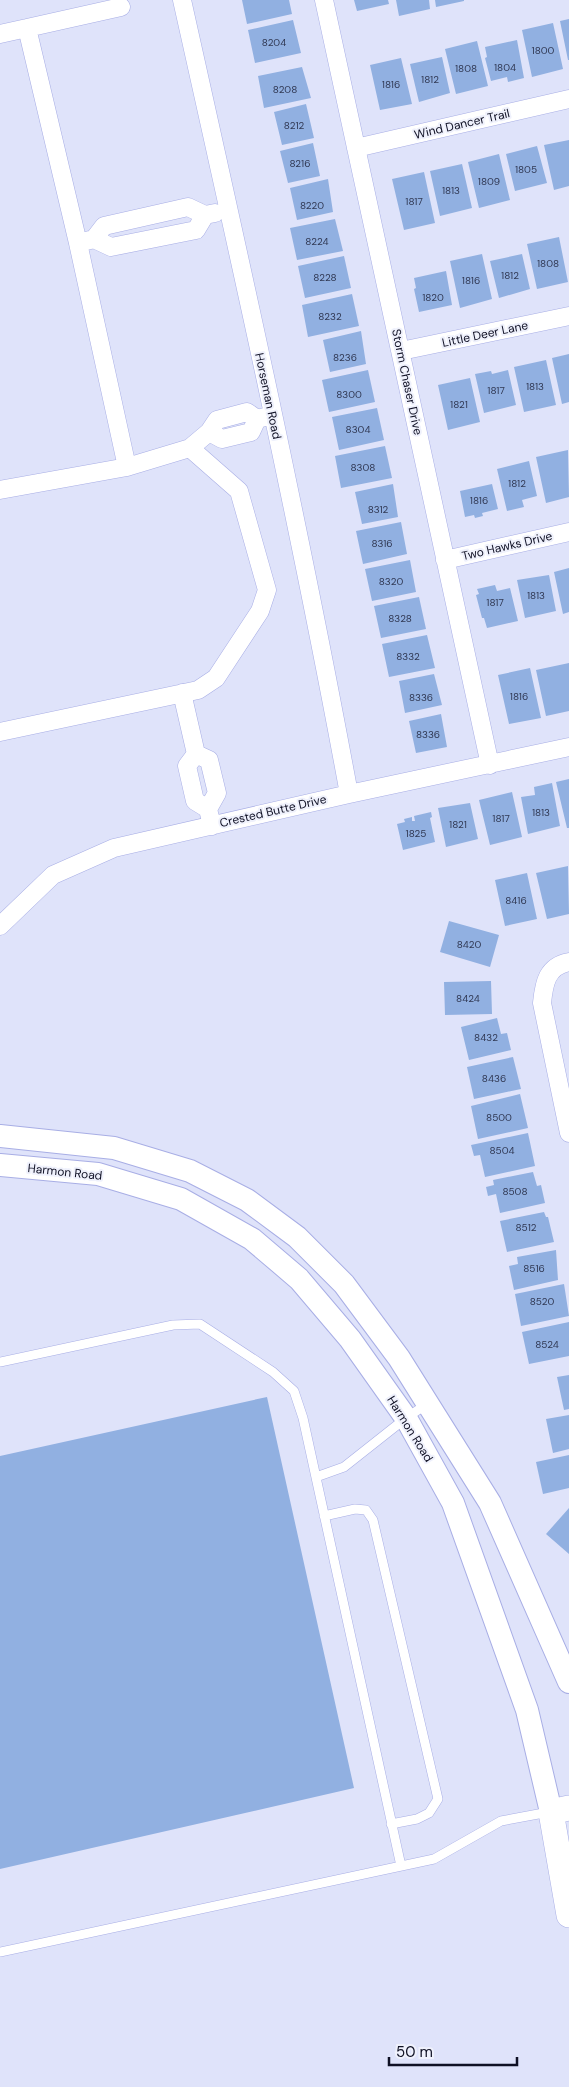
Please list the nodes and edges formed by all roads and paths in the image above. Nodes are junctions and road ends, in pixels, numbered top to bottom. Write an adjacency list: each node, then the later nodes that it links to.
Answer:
1 (182, 0): 8 (street, Horseman Road)
2 (324, 0): 7 (street, Storm Chaser Drive)
3 (121, 6): 4 (street)
4 (27, 28): 5 (street); 10 (street)
5 (0, 34)
6 (569, 99): 7 (street, Wind Dancer Trail)
7 (356, 148): 12 (street, Storm Chaser Drive)
8 (229, 210): 9 (street); 13 (street, Horseman Road)
9 (205, 214): 10 (street); 10 (street)
10 (86, 241): 15 (street)
11 (569, 316): 12 (street, Little Deer Lane)
12 (401, 351): 18 (street, Storm Chaser Drive)
13 (265, 417): 14 (street); 23 (street, Horseman Road)
14 (190, 448): 15 (street); 19 (street)
15 (127, 467): 16 (street)
16 (0, 490)
17 (569, 532): 18 (street, Two Hawks Drive)
18 (445, 560): 22 (street, Storm Chaser Drive)
19 (182, 693): 20 (street); 24 (street)
20 (0, 732)
21 (569, 747): 22 (street, Crested Butte Drive)
22 (490, 765): 23 (street, Crested Butte Drive)
23 (349, 794): 24 (street, Crested Butte Drive)
24 (210, 817): 25 (street, Crested Butte Drive)
25 (0, 926)
26 (569, 962): 27 (street)
27 (569, 1133)
28 (0, 1136): 31 (street)
29 (0, 1166): 32 (street, Harmon Road)
30 (0, 1362): 33 (lane)
31 (427, 1403): 32 (lane); 35 (street)
32 (406, 1418): 33 (lane); 36 (street, Harmon Road)
33 (316, 1477): 34 (lane)
34 (324, 1516): 37 (lane); 37 (lane)
35 (569, 1682)
36 (560, 1810): 38 (lane); 39 (main road, Harmon Road)
37 (392, 1824): 38 (lane)
38 (400, 1866): 40 (lane)
39 (569, 1915)
40 (0, 1952)

